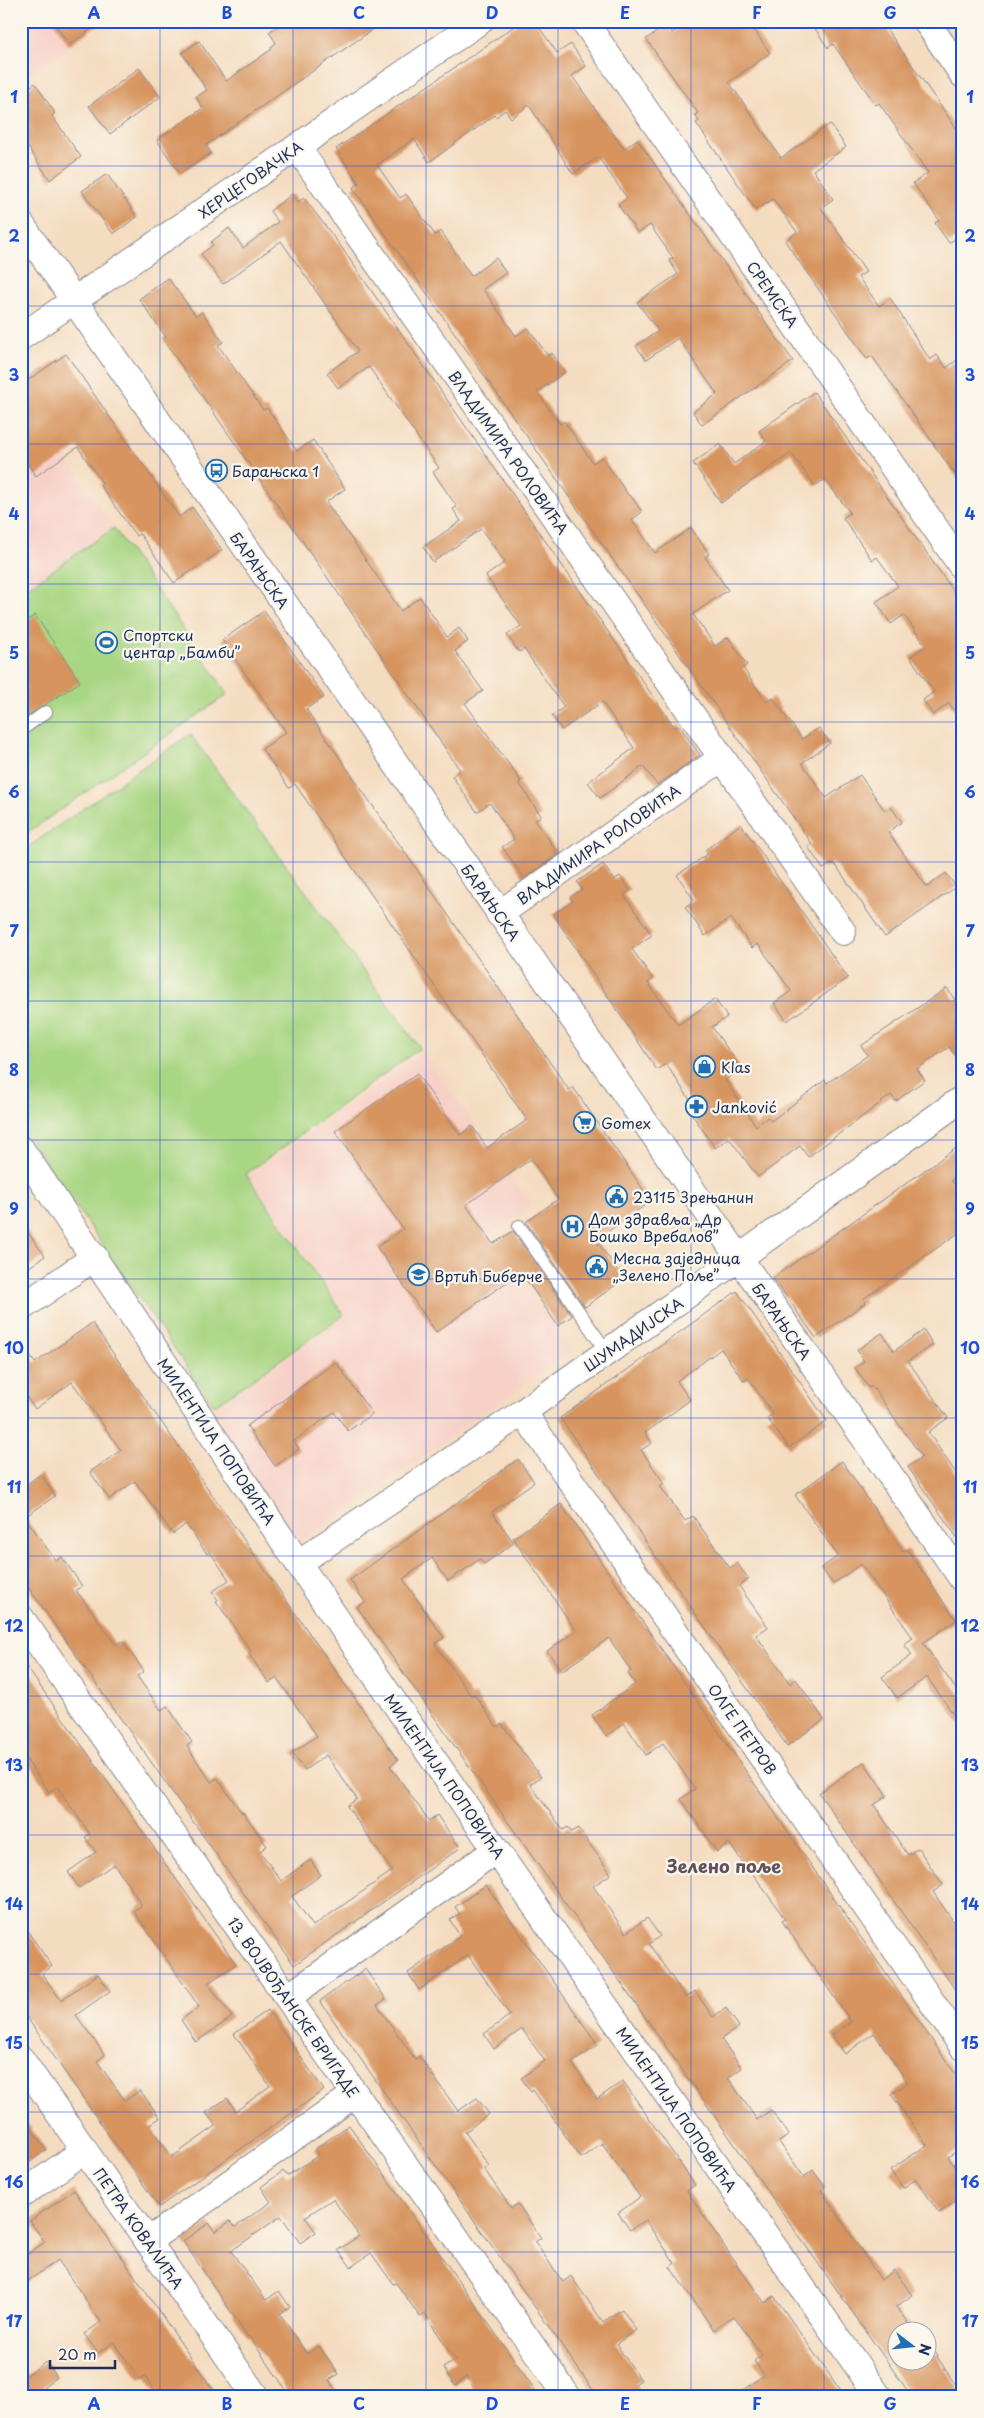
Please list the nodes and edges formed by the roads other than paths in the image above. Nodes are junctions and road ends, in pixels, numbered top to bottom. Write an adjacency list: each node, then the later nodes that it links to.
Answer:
1 (480, 21): 5 (street, ХЕРЦЕГОВАЧКА)
2 (584, 21): 9 (street, СРЕМСКА)
3 (926, 21): 4 (street)
4 (963, 75)
5 (296, 147): 7 (street, ХЕРЦЕГОВАЧКА); 12 (street, ВЛАДИМИРА РОЛОВИЋА)
6 (21, 224): 7 (street, БАРАЊСКА)
7 (74, 301): 8 (street, ХЕРЦЕГОВАЧКА); 13 (street, БАРАЊСКА)
8 (21, 337)
9 (963, 568)
10 (46, 712): 11 (lane)
11 (21, 730)
12 (722, 758): 13 (street, ВЛАДИМИРА РОЛОВИЋА); 14 (street, ВЛАДИМИРА РОЛОВИЋА)
13 (499, 914): 19 (street, БАРАЊСКА)
14 (843, 932)
15 (963, 1098): 19 (street, ШУМАДИЈСКА)
16 (21, 1149): 18 (street, МИЛЕНТИЈА ПОПОВИЋА)
17 (519, 1226): 21 (lane)
18 (95, 1258): 20 (street); 23 (street, МИЛЕНТИЈА ПОПОВИЋА)
19 (739, 1259): 21 (street, ШУМАДИЈСКА); 24 (street, БАРАЊСКА)
20 (21, 1308)
21 (607, 1352): 22 (street, ШУМАДИЈСКА)
22 (523, 1412): 23 (street, ШУМАДИЈСКА); 28 (street, ОЛГЕ ПЕТРОВ)
23 (298, 1563): 26 (street, МИЛЕНТИЈА ПОПОВИЋА)
24 (963, 1580)
25 (21, 1618): 27 (street, 13. ВОЈВОЂАНСКЕ БРИГАДЕ)
26 (496, 1850): 27 (street); 36 (street, МИЛЕНТИЈА ПОПОВИЋА)
27 (288, 1997): 30 (street, 13. ВОЈВОЂАНСКЕ БРИГАДЕ)
28 (963, 2047)
29 (21, 2058): 31 (street, ПЕТРА КОВАЛИЋА)
30 (355, 2094): 33 (street); 35 (street, 13. ВОЈВОЂАНСКЕ БРИГАДЕ)
31 (85, 2150): 32 (street); 33 (street, ПЕТРА КОВАЛИЋА)
32 (21, 2195)
33 (148, 2241): 34 (street, ПЕТРА КОВАЛИЋА)
34 (256, 2397)
35 (568, 2397)
36 (879, 2397)

